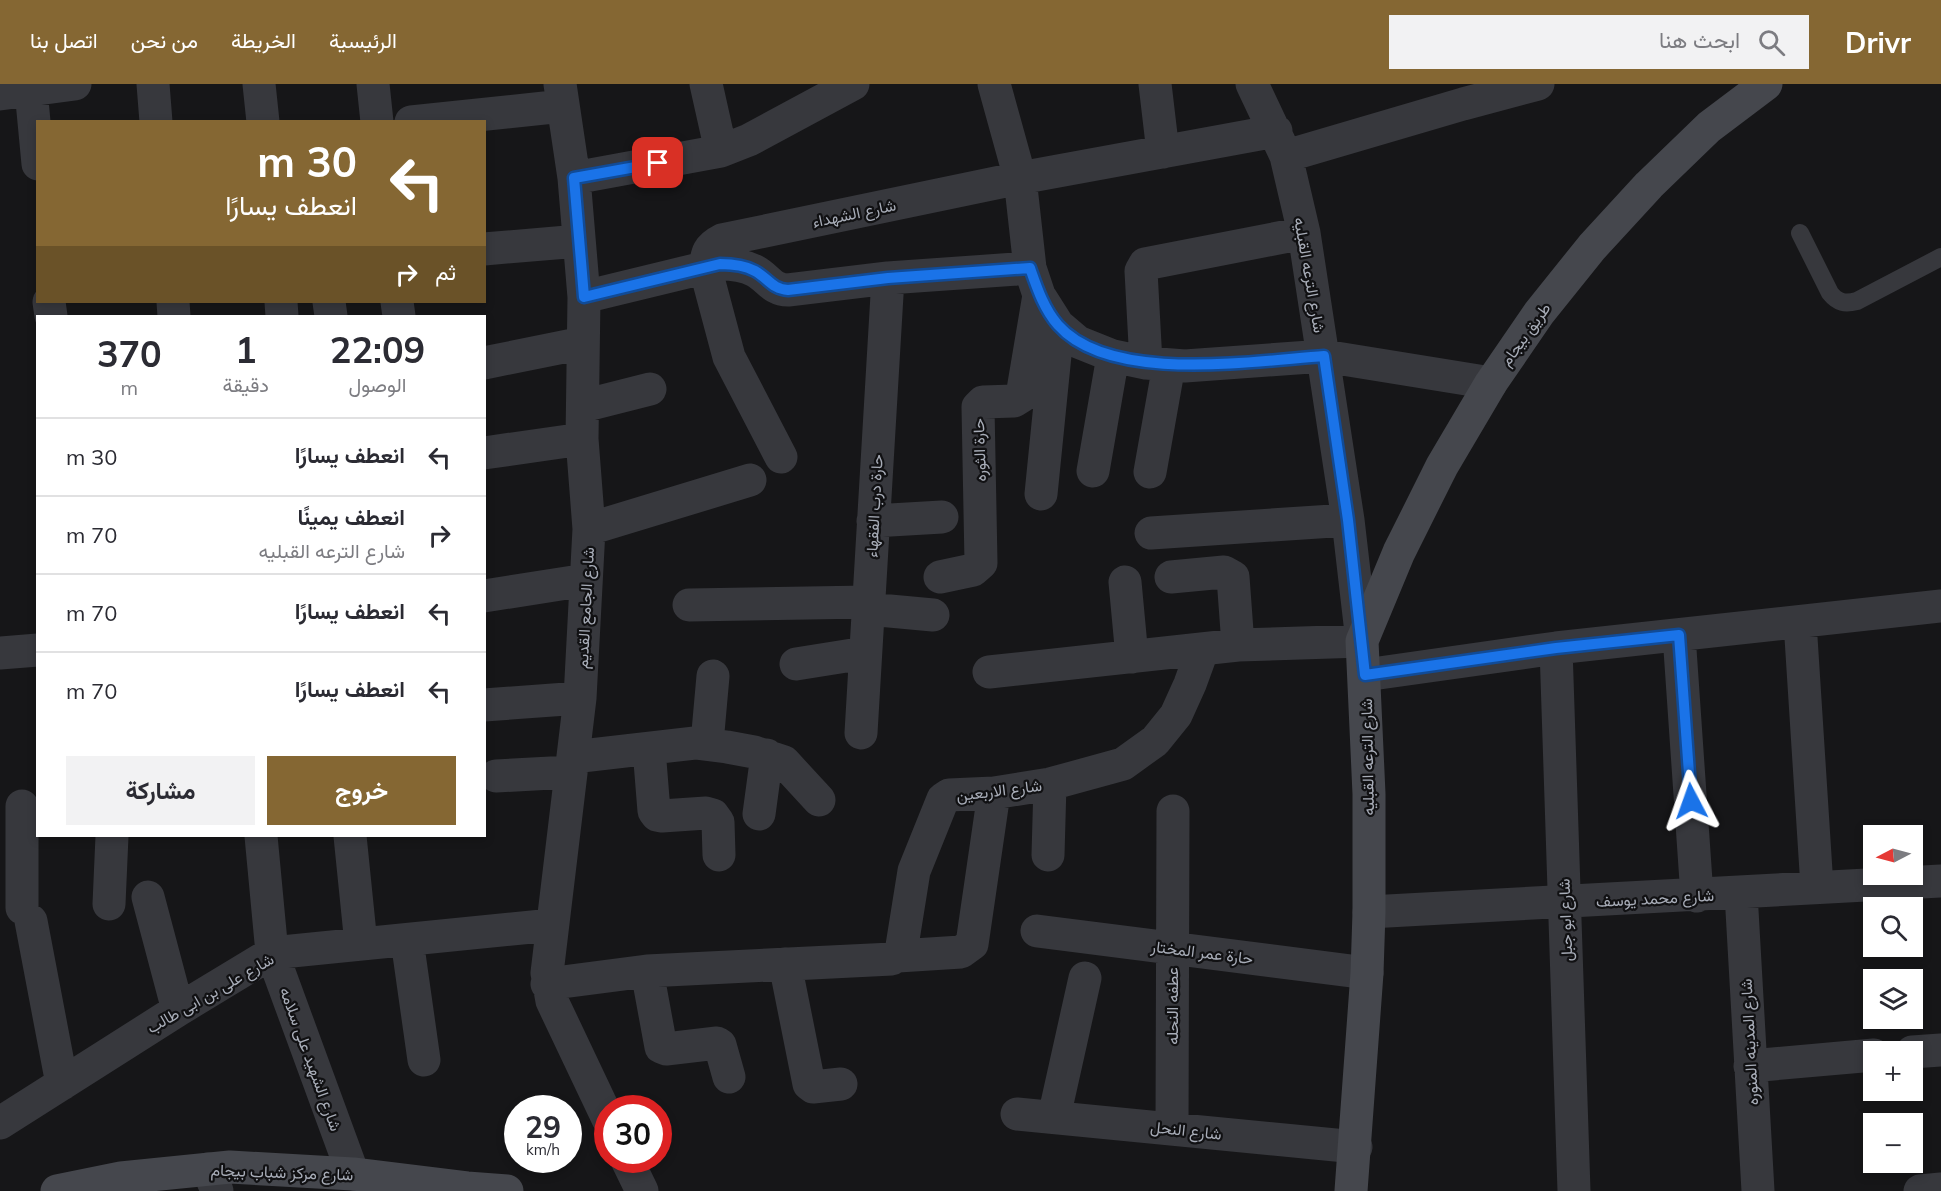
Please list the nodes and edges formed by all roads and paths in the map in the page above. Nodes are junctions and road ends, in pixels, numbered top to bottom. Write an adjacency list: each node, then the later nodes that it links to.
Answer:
1 (74, 84): 12 (street)
2 (153, 84): 15 (street)
3 (259, 84): 16 (street)
4 (373, 84): 17 (street)
5 (706, 84): 20 (street)
6 (853, 84): 20 (street)
7 (994, 84): 24 (street)
8 (1155, 84): 21 (street)
9 (1252, 84): 19 (street, شارع الترعه القبليه)
10 (1538, 84): 13 (street, شارع الشهداء)
11 (1766, 84): 40 (main road, طريق بيجام)
12 (16, 92): 22 (street)
13 (1462, 94): 19 (street, شارع الشهداء)
14 (562, 95): 18 (street); 23 (street, شارع الجامع القديم)
15 (156, 120)
16 (262, 120)
17 (377, 120)
18 (422, 120)
19 (1281, 144): 21 (street, شارع الشهداء); 25 (street, شارع الترعه القبليه)
20 (722, 151): 23 (street)
21 (1163, 152): 24 (street, شارع الشهداء)
22 (36, 157)
23 (574, 178): 27 (street, شارع الجامع القديم)
24 (1020, 178): 30 (street, شارع الشهداء); 32 (street)
25 (1304, 233): 37 (street, شارع الترعه القبليه); 39 (street)
26 (1800, 234): 29 (lane)
27 (579, 241): 28 (street); 33 (street, شارع الجامع القديم)
28 (486, 249)
29 (1941, 257)
30 (705, 267): 31 (street); 33 (street); 45 (street)
31 (888, 278): 32 (street); 52 (street, حارة درب الفقهاء)
32 (1035, 282): 34 (street); 55 (street, حارة الثوره)
33 (584, 297): 35 (street, شارع الجامع القديم)
34 (1058, 325): 36 (street); 49 (street)
35 (583, 343): 38 (street); 42 (street, شارع الجامع القديم)
36 (1113, 356): 39 (street); 46 (street)
37 (1324, 356): 39 (street); 40 (street); 51 (street, شارع الترعه القبليه)
38 (486, 363)
39 (1158, 364): 47 (street)
40 (1491, 383): 66 (main road, طريق بيجام)
41 (650, 389): 42 (street)
42 (583, 406): 43 (street, شارع الجامع القديم)
43 (582, 439): 44 (street); 53 (street, شارع الجامع القديم)
44 (486, 453)
45 (781, 458)
46 (1093, 471)
47 (1150, 472)
48 (750, 480): 53 (street)
49 (1041, 494)
50 (942, 517): 52 (street)
51 (1348, 520): 54 (street); 66 (street, شارع الترعه القبليه)
52 (873, 521): 61 (street, حارة درب الفقهاء)
53 (588, 529): 57 (street, شارع الجامع القديم)
54 (1151, 533)
55 (940, 577)
56 (1171, 577): 67 (street)
57 (586, 580): 59 (street); 78 (street, شارع الجامع القديم)
58 (1125, 582): 73 (street)
59 (486, 596)
60 (689, 605): 61 (street)
61 (868, 606): 63 (street); 72 (street, حارة درب الفقهاء)
62 (1941, 606): 64 (street)
63 (933, 615)
64 (1800, 622): 65 (street); 98 (street)
65 (1679, 635): 69 (street); 100 (street)
66 (1362, 641): 67 (street); 76 (main road, شارع الترعه القبليه)
67 (1238, 645): 71 (street)
68 (0, 646): 70 (street)
69 (1556, 648): 76 (street); 102 (street, شارع ابو جبل)
70 (36, 650)
71 (1202, 651): 73 (street); 86 (street, شارع الاربعين)
72 (866, 653): 74 (street); 80 (street, حارة درب الفقهاء)
73 (1132, 657): 75 (street)
74 (796, 664)
75 (989, 672)
76 (1365, 675): 104 (main road, شارع الترعه القبليه)
77 (713, 676): 81 (street)
78 (580, 698): 79 (street); 84 (street, شارع الجامع القديم)
79 (486, 705)
80 (861, 733)
81 (707, 743): 82 (street); 83 (street)
82 (649, 749): 84 (street); 95 (street)
83 (767, 755): 88 (street); 91 (street)
84 (571, 765): 85 (street); 105 (street, شارع الجامع القديم)
85 (496, 776)
86 (1050, 784): 87 (street, شارع الاربعين); 96 (street)
87 (994, 793): 111 (street, شارع الاربعين); 111 (street)
88 (819, 800)
89 (20, 806): 124 (street)
90 (1173, 811): 109 (street, عطفه النحله)
91 (759, 814)
92 (112, 837): 103 (street)
93 (261, 837): 110 (street, شارع الشهيد على سلامه)
94 (350, 837): 108 (street)
95 (719, 855)
96 (1048, 855)
97 (1941, 881): 98 (street, شارع محمد يوسف)
98 (1817, 887): 99 (street, شارع محمد يوسف)
99 (1742, 893): 100 (street, شارع محمد يوسف); 122 (street, شارع المدينه المنوره)
100 (1697, 896): 102 (street, شارع محمد يوسف)
101 (148, 897): 117 (street)
102 (1564, 903): 104 (street, شارع محمد يوسف); 141 (street, شارع ابو جبل)
103 (109, 904)
104 (1369, 912): 114 (main road, شارع الترعه القبليه)
105 (552, 925): 107 (street, شارع على بن ابى طالب); 116 (street, شارع الجامع القديم)
106 (1037, 931): 109 (street, حارة عمر المختار)
107 (406, 940): 108 (street, شارع على بن ابى طالب); 121 (street)
108 (361, 944): 110 (street, شارع على بن ابى طالب)
109 (1172, 948): 114 (street, حارة عمر المختار); 130 (street, عطفه النحله)
110 (272, 953): 117 (street, شارع على بن ابى طالب); 133 (street, شارع الشهيد على سلامه)
111 (898, 956): 112 (street)
112 (785, 964): 113 (street); 125 (street)
113 (647, 971): 116 (street); 123 (street)
114 (1367, 973): 131 (main road, شارع الترعه القبليه)
115 (1085, 978): 128 (street)
116 (547, 984): 126 (street, شارع الجامع القديم)
117 (178, 1010): 124 (street, شارع على بن ابى طالب)
118 (1941, 1050): 119 (street)
119 (1923, 1051)
120 (1863, 1057): 122 (street)
121 (423, 1060)
122 (1750, 1066): 142 (street, شارع المدينه المنوره)
123 (729, 1077)
124 (62, 1084): 129 (street, شارع على بن ابى طالب)
125 (841, 1084)
126 (597, 1095)
127 (1017, 1114): 128 (street, شارع النحل)
128 (1054, 1118): 130 (street, شارع النحل)
129 (0, 1123)
130 (1172, 1129): 131 (street, شارع النحل)
131 (1356, 1147): 140 (main road, شارع الترعه القبليه)
132 (633, 1173): 139 (street)
133 (353, 1174): 134 (main road, شارع مركز شباب بيجام); 138 (main road, شارع مركز شباب بيجام)
134 (212, 1180): 135 (main road, شارع مركز شباب بيجام)
135 (107, 1186): 137 (main road, شارع مركز شباب بيجام)
136 (1941, 1189): 143 (street)
137 (57, 1191)
138 (507, 1191)
139 (642, 1191)
140 (1351, 1191)
141 (1574, 1191)
142 (1758, 1191)
143 (1920, 1191)

